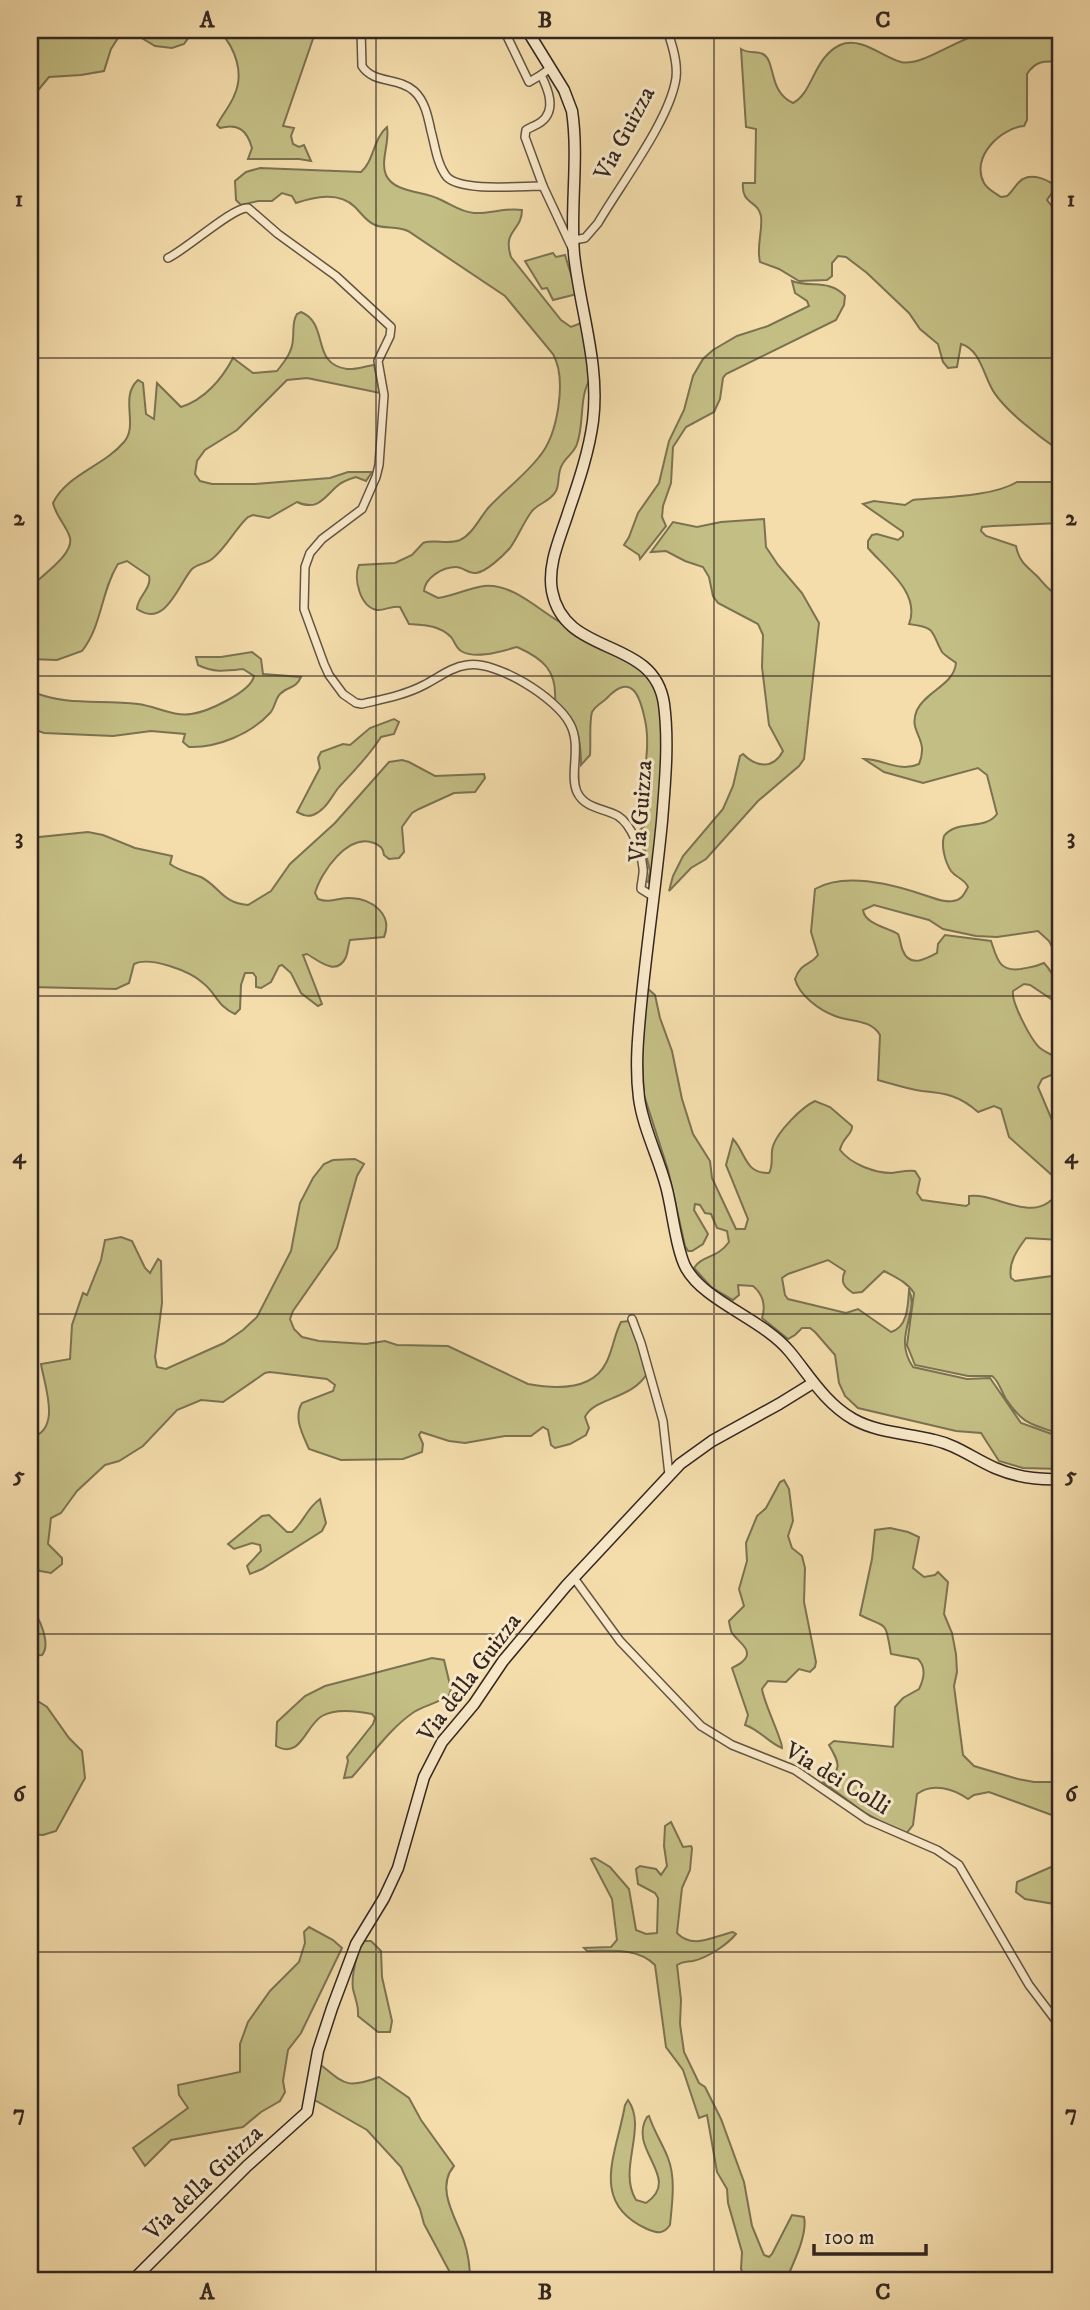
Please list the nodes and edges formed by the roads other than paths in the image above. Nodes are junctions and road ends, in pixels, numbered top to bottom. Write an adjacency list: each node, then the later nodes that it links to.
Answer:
1 (361, 30): 6 (street)
2 (504, 30): 5 (street)
3 (527, 30): 5 (main road, Via Guizza)
4 (667, 30): 7 (street, Via Guizza)
5 (545, 72): 6 (street); 7 (main road, Via Guizza)
6 (543, 186): 8 (street)
7 (574, 240): 8 (main road, Via Guizza)
8 (574, 252): 10 (main road, Via Guizza)
9 (168, 258): 10 (street)
10 (654, 897): 12 (main road, Via Guizza)
11 (632, 1319): 13 (street)
12 (813, 1383): 13 (main road, Via della Guizza); 14 (main road, Via Guizza)
13 (669, 1475): 15 (main road, Via della Guizza)
14 (1060, 1479)
15 (574, 1578): 16 (street, Via dei Colli); 17 (main road, Via della Guizza)
16 (1060, 2026)
17 (133, 2280)

